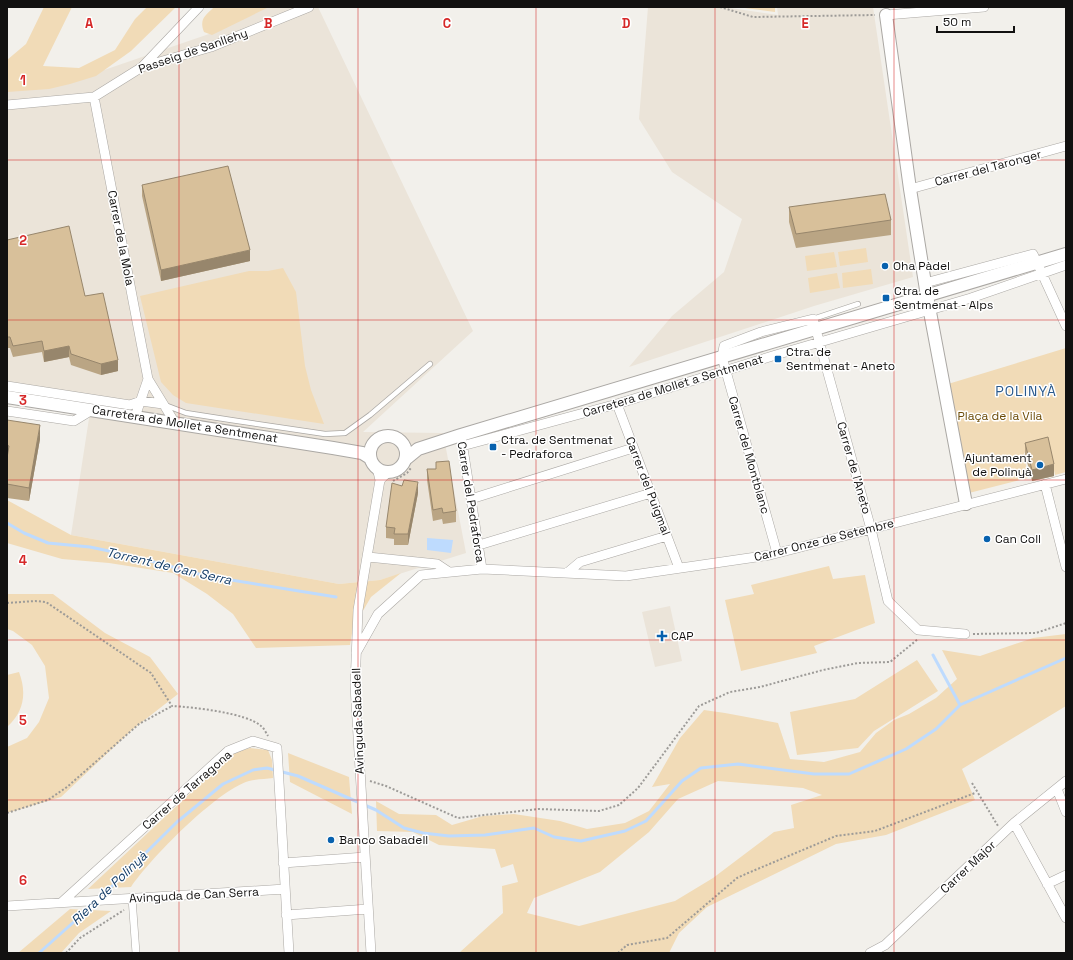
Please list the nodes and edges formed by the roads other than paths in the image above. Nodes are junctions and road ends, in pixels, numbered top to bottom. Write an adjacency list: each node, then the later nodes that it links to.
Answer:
1 (199, 7): 6 (street)
2 (310, 7): 6 (street, Passeig de Sanllehy)
3 (984, 7): 4 (street)
4 (936, 9): 5 (street)
5 (886, 16): 10 (street)
6 (142, 67): 7 (street, Passeig de Sanllehy)
7 (94, 97): 8 (street, Passeig de Sanllehy); 24 (street, Carrer de la Mola)
8 (7, 106)
9 (1066, 146): 10 (street, Carrer del Taronger)
10 (910, 189): 14 (street)
11 (1066, 254): 12 (street, Carretera de Mollet a Sentmenat)
12 (1037, 264): 13 (street, Carretera de Mollet a Sentmenat); 14 (street, Carretera de Mollet a Sentmenat); 15 (street, Carretera de Mollet a Sentmenat); 17 (street, Carretera de Mollet a Sentmenat); 19 (street)
13 (1066, 265)
14 (925, 283): 15 (street)
15 (927, 296): 17 (street); 18 (street, Carretera de Mollet a Sentmenat)
16 (858, 304): 18 (lane)
17 (929, 310): 20 (street, Carretera de Mollet a Sentmenat); 44 (street)
18 (814, 324): 20 (street, Carrer de l'Aneto); 21 (street, Carretera de Mollet a Sentmenat)
19 (1066, 326)
20 (819, 342): 23 (street, Carretera de Mollet a Sentmenat); 45 (street, Carrer de l'Aneto)
21 (722, 357): 23 (street, Carrer del Montblanc); 34 (street, Carretera de Mollet a Sentmenat)
22 (430, 364): 28 (lane)
23 (726, 371): 29 (street, Carretera de Mollet a Sentmenat); 48 (street, Carrer del Montblanc)
24 (148, 380): 27 (street, Carrer de la Mola); 28 (street, Carrer de la Mola)
25 (7, 386): 27 (street)
26 (7, 397): 30 (street, Carretera de Mollet a Sentmenat)
27 (141, 401): 28 (street); 32 (street, Carrer de la Mola)
28 (163, 404): 33 (street, Carrer de la Mola)
29 (617, 404): 34 (street, Carretera de Mollet a Sentmenat); 36 (street, Carrer del Puigmal)
30 (92, 410): 31 (street); 32 (street, Carretera de Mollet a Sentmenat)
31 (7, 411)
32 (135, 417): 33 (street, Carretera de Mollet a Sentmenat)
33 (175, 423): 39 (street, Carretera de Mollet a Sentmenat)
34 (461, 441): 37 (street, Carretera de Mollet a Sentmenat); 43 (street, Carrer del Pedraforca)
35 (405, 444): 37 (street); 38 (street); 39 (street)
36 (633, 448): 42 (street, Carrer del Puigmal); 43 (street)
37 (418, 449): 38 (street, Carretera de Mollet a Sentmenat)
38 (406, 458): 39 (street, Carretera de Mollet a Sentmenat)
39 (375, 463): 49 (street)
40 (1066, 479): 41 (street, Carrer Onze de Setembre)
41 (1045, 484): 44 (street, Carrer Onze de Setembre); 50 (street)
42 (650, 493): 46 (street, Carrer del Puigmal); 47 (street)
43 (471, 498): 47 (street, Carrer del Pedraforca)
44 (966, 504): 45 (street, Carrer Onze de Setembre)
45 (871, 529): 48 (street, Carrer Onze de Setembre); 55 (street, Carrer de l'Aneto)
46 (667, 536): 51 (street, Carrer del Puigmal); 54 (street)
47 (478, 546): 52 (street, Carrer del Pedraforca)
48 (777, 553): 51 (street, Carrer Onze de Setembre)
49 (368, 557): 53 (street); 56 (street)
50 (1066, 567)
51 (679, 568): 54 (street, Carrer Onze de Setembre)
52 (482, 569): 53 (street, Avinguda Sabadell); 54 (street, Carrer Onze de Setembre)
53 (449, 572): 56 (street, Avinguda Sabadell)
54 (567, 573)
55 (965, 634)
56 (356, 653): 61 (street, Avinguda Sabadell)
57 (1066, 781): 58 (street, Carrer Major)
58 (1056, 789): 59 (street); 60 (street, Carrer Major)
59 (1066, 812)
60 (1014, 823): 64 (street); 75 (street, Carrer Major)
61 (365, 857): 62 (street); 69 (street, Avinguda Sabadell)
62 (283, 863): 65 (street); 67 (street, Carrer de Tarragona)
63 (1066, 875): 64 (street)
64 (1047, 884): 71 (street)
65 (285, 889): 66 (street, Avinguda de Can Serra); 70 (street)
66 (132, 898): 67 (street, Avinguda de Can Serra); 72 (street)
67 (62, 902): 68 (street, Avinguda de Can Serra)
68 (7, 906)
69 (368, 909): 70 (street); 74 (street, Avinguda Sabadell)
70 (286, 915): 73 (street)
71 (1066, 918)
72 (136, 953)
73 (289, 953)
74 (371, 953)
75 (870, 953)

